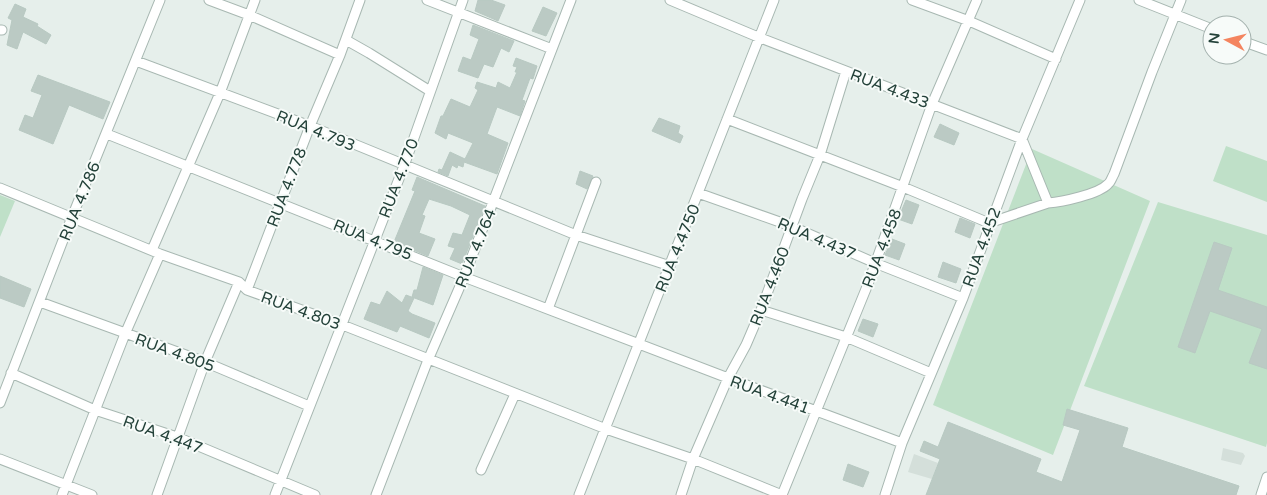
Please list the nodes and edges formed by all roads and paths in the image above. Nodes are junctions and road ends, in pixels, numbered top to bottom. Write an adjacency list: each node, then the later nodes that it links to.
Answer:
1 (160, 0): 27 (street, RUA 4.786)
2 (209, 0): 17 (street)
3 (255, 0): 17 (street)
4 (360, 0): 21 (street, RUA 4.778)
5 (427, 0): 15 (street)
6 (463, 0): 15 (street, RUA 4.770)
7 (570, 0): 23 (street, RUA 4.764)
8 (670, 0): 20 (street, RUA 4.433)
9 (774, 0): 20 (street, RUA 4.4750)
10 (912, 0): 18 (street)
11 (977, 0): 18 (street, RUA 4.458)
12 (1080, 0): 26 (street, RUA 4.452)
13 (1139, 0): 16 (street)
14 (1182, 0): 16 (street)
15 (458, 13): 23 (street); 29 (street, RUA 4.770)
16 (1175, 13): 19 (street); 45 (street)
17 (250, 15): 25 (street); 30 (street)
18 (968, 20): 26 (street); 31 (street, RUA 4.458)
19 (1202, 25)
20 (758, 37): 28 (street, RUA 4.433); 32 (street, RUA 4.4750)
21 (346, 40): 25 (street, RUA 4.778); 29 (street)
22 (1252, 45): 24 (street)
23 (552, 49): 44 (street, RUA 4.764)
24 (1267, 50)
25 (340, 55): 33 (street, RUA 4.778)
26 (1056, 59): 35 (street, RUA 4.452)
27 (136, 61): 30 (street, RUA 4.793); 34 (street, RUA 4.786)
28 (846, 72): 31 (street, RUA 4.433); 36 (street, RUA 4.460)
29 (430, 91): 38 (street, RUA 4.770)
30 (220, 93): 33 (street, RUA 4.793); 37 (street)
31 (932, 104): 35 (street, RUA 4.433); 40 (street, RUA 4.458)
32 (727, 119): 36 (street); 42 (street, RUA 4.4750)
33 (310, 126): 38 (street, RUA 4.793); 43 (street, RUA 4.778)
34 (107, 134): 37 (street, RUA 4.795); 46 (street, RUA 4.786)
35 (1022, 139): 45 (street); 47 (street, RUA 4.452)
36 (820, 155): 40 (street); 48 (street, RUA 4.460)
37 (190, 166): 43 (street, RUA 4.795); 51 (street)
38 (404, 166): 44 (street, RUA 4.793); 50 (street, RUA 4.770)
39 (596, 182): 49 (street)
40 (904, 187): 47 (street); 52 (street, RUA 4.458)
41 (0, 188): 46 (street, RUA 4.803)
42 (698, 193): 48 (street, RUA 4.437); 53 (street, RUA 4.4750)
43 (280, 202): 50 (street, RUA 4.795); 56 (street, RUA 4.778)
44 (493, 202): 49 (street, RUA 4.793); 54 (street, RUA 4.764)
45 (1048, 203): 47 (street)
46 (72, 217): 51 (street, RUA 4.803); 58 (street, RUA 4.786)
47 (989, 223): 57 (street, RUA 4.452)
48 (791, 226): 52 (street, RUA 4.437); 60 (street, RUA 4.460)
49 (576, 236): 53 (street, RUA 4.793); 59 (street)
50 (374, 240): 54 (street, RUA 4.795); 61 (street, RUA 4.770)
51 (156, 252): 55 (street, RUA 4.803); 62 (street)
52 (875, 263): 57 (street, RUA 4.437); 63 (street, RUA 4.458)
53 (670, 266): 64 (street, RUA 4.4750)
54 (464, 276): 59 (street, RUA 4.795); 65 (street, RUA 4.764)
55 (239, 282): 56 (street, RUA 4.803); 66 (street)
56 (247, 290): 61 (street, RUA 4.803)
57 (963, 298): 68 (street, RUA 4.452)
58 (40, 302): 62 (street, RUA 4.805); 67 (street, RUA 4.786)
59 (548, 309): 64 (street, RUA 4.795)
60 (761, 310): 63 (street); 69 (street, RUA 4.460)
61 (340, 324): 65 (street, RUA 4.803); 72 (street, RUA 4.770)
62 (125, 334): 66 (street, RUA 4.805); 73 (street)
63 (846, 337): 68 (street); 74 (street, RUA 4.458)
64 (639, 344): 69 (street, RUA 4.441); 75 (street, RUA 4.4750)
65 (428, 360): 70 (street, RUA 4.803); 89 (street, RUA 4.764)
66 (205, 362): 72 (street, RUA 4.805); 76 (street)
67 (11, 373): 71 (street, RUA 4.786); 73 (street, RUA 4.447)
68 (931, 373): 77 (street, RUA 4.452)
69 (728, 378): 74 (street, RUA 4.441); 79 (street, RUA 4.460)
70 (514, 394): 75 (street, RUA 4.803); 80 (street)
71 (0, 403)
72 (309, 406): 82 (street, RUA 4.770)
73 (95, 410): 76 (street, RUA 4.447); 83 (street)
74 (816, 411): 77 (street, RUA 4.441); 92 (street, RUA 4.458)
75 (606, 429): 79 (street, RUA 4.803); 90 (street, RUA 4.4750)
76 (177, 437): 82 (street, RUA 4.447); 86 (street)
77 (902, 443): 93 (street, RUA 4.452)
78 (0, 458): 83 (street)
79 (693, 459): 91 (street, RUA 4.460); 92 (street, RUA 4.803)
80 (481, 470)
81 (1267, 477): 94 (street)
82 (280, 481): 87 (street, RUA 4.770); 88 (street, RUA 4.447)
83 (66, 485): 84 (street); 85 (street)
84 (62, 495)
85 (92, 495)
86 (157, 495)
87 (275, 495)
88 (315, 495)
89 (376, 495)
90 (579, 495)
91 (681, 495)
92 (782, 495)
93 (886, 495)
94 (1261, 495)

